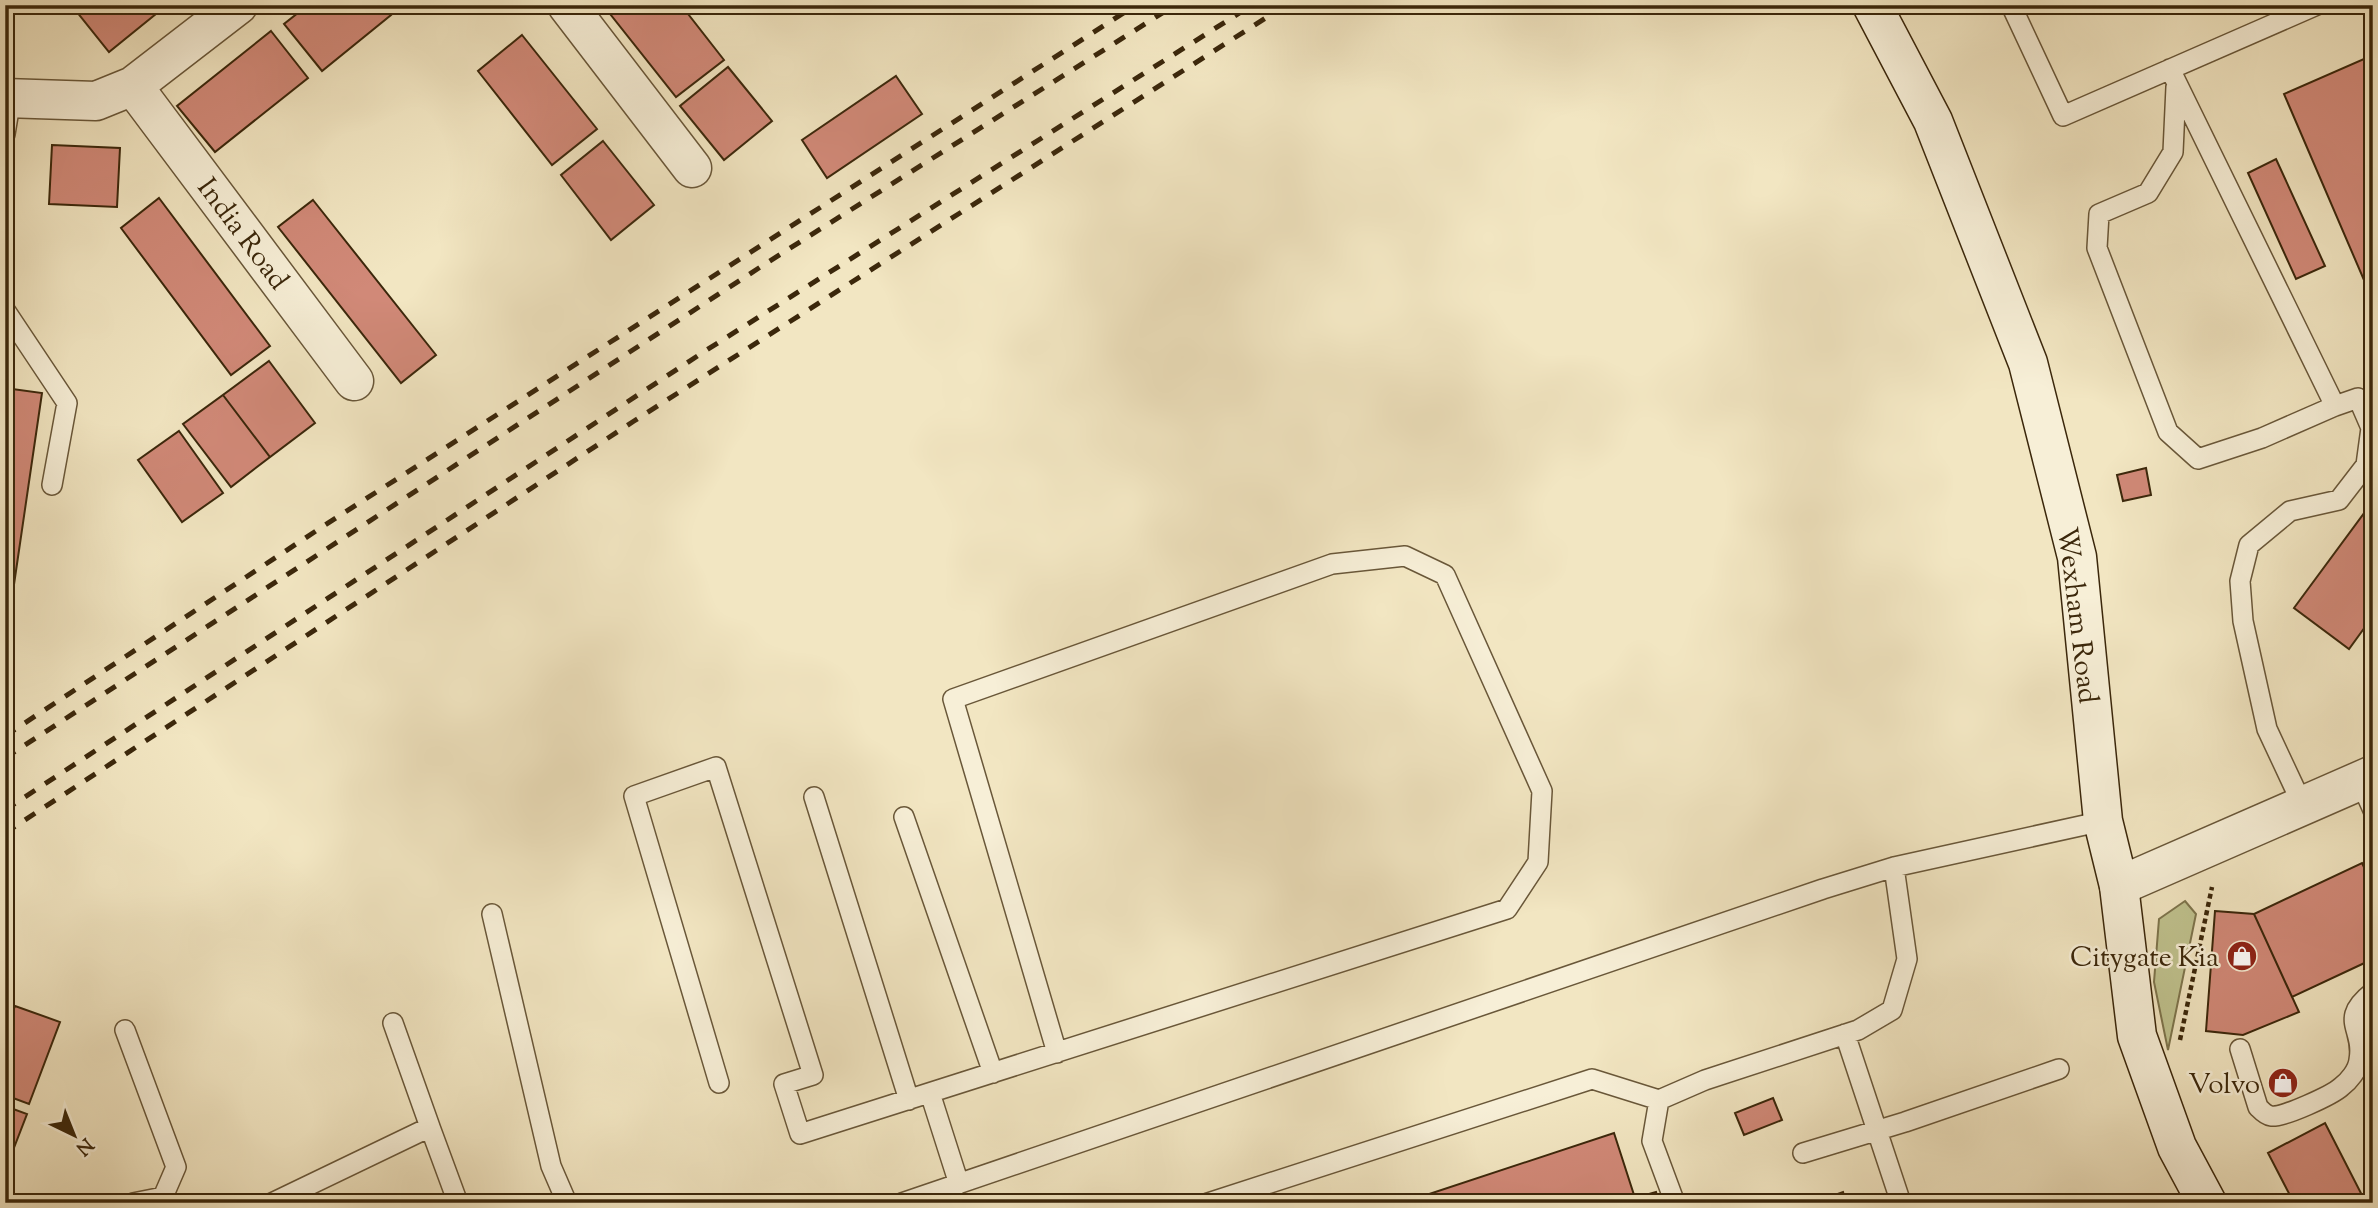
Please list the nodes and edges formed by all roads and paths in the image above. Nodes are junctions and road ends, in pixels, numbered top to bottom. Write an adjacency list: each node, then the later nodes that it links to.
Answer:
1 (238, 5): 7 (street)
2 (567, 5): 9 (street)
3 (1872, 5): 18 (street, Wexham Road)
4 (2011, 5): 6 (lane)
5 (2317, 5): 6 (lane)
6 (2173, 78): 12 (lane); 12 (lane)
7 (133, 86): 8 (street); 11 (street, India Road)
8 (7, 110)
9 (692, 168)
10 (5, 310): 13 (lane)
11 (354, 381)
12 (2334, 406): 16 (lane)
13 (52, 485)
14 (2369, 789): 16 (street)
15 (814, 797): 34 (lane)
16 (2303, 806): 19 (street)
17 (904, 817): 31 (lane)
18 (2103, 821): 20 (lane); 21 (street, Wexham Road)
19 (2221, 842): 21 (street); 28 (path)
20 (1894, 867): 26 (lane); 39 (lane)
21 (2119, 886): 49 (street, Wexham Road)
22 (492, 914): 44 (lane)
23 (2373, 992): 27 (lane)
24 (393, 1023): 36 (lane)
25 (125, 1030): 40 (lane)
26 (1845, 1034): 35 (lane); 37 (lane)
27 (2240, 1049)
28 (2178, 1051)
29 (1056, 1052): 29 (lane); 31 (lane)
30 (2059, 1069): 37 (lane)
31 (993, 1073): 33 (lane)
32 (719, 1083): 34 (lane)
33 (929, 1093): 34 (lane); 39 (lane)
34 (909, 1100)
35 (1658, 1100): 46 (lane); 47 (lane)
36 (430, 1127): 42 (lane); 43 (lane)
37 (1878, 1131): 38 (lane); 48 (lane)
38 (1803, 1153)
39 (959, 1184): 45 (lane)
40 (167, 1200): 41 (lane)
41 (133, 1203)
42 (272, 1203)
43 (458, 1203)
44 (567, 1203)
45 (902, 1203)
46 (1208, 1203)
47 (1675, 1203)
48 (1901, 1203)
49 (2207, 1203)

